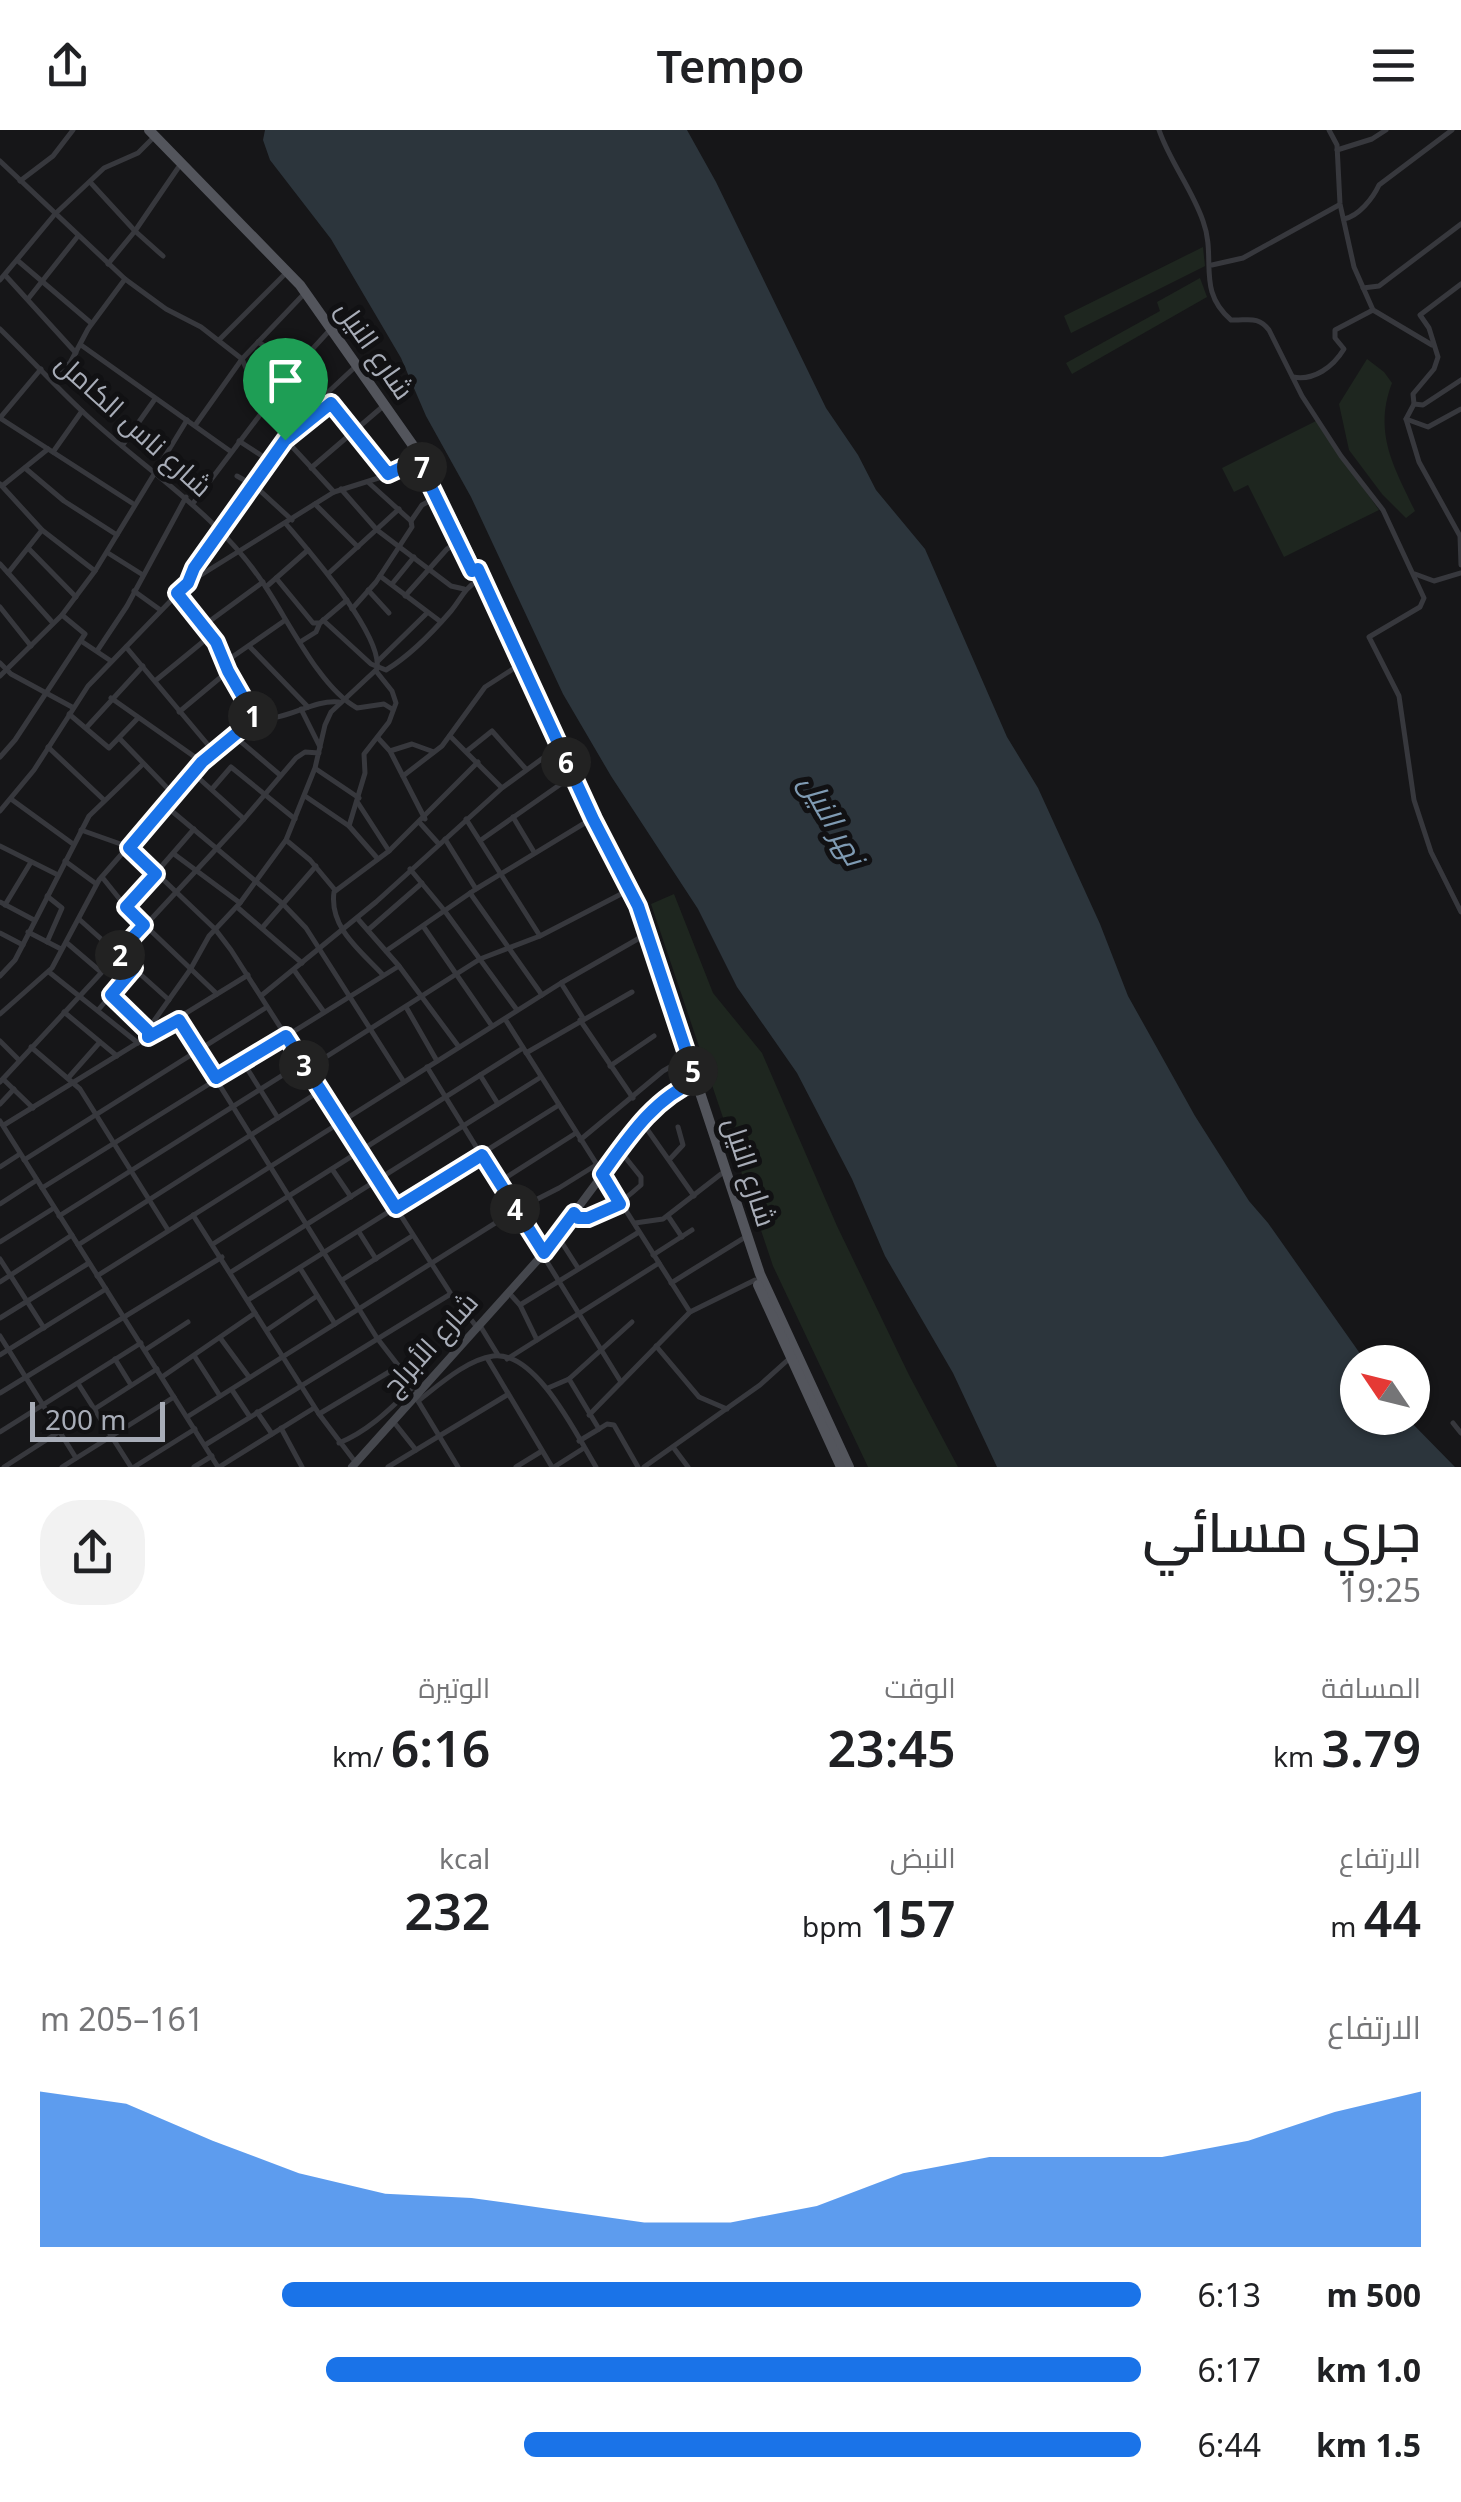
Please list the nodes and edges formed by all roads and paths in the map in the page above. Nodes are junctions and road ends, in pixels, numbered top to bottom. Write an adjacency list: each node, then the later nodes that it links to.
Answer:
1 (73, 130): 10 (street)
2 (1159, 130): 21 (street)
3 (1329, 130): 7 (street)
4 (1386, 130): 7 (street)
5 (1452, 130): 14 (street)
6 (148, 133): 9 (main road, شارع النيل); 11 (street); 41 (main road, شارع النيل)
7 (1337, 150): 12 (street)
8 (2, 166): 10 (street)
9 (178, 168): 16 (street); 22 (main road, شارع النيل)
10 (20, 181): 13 (street)
11 (90, 182): 13 (street); 16 (street)
12 (1340, 204): 14 (street); 21 (street)
13 (55, 214): 17 (street); 19 (street)
14 (1344, 220): 27 (street)
15 (1461, 224): 27 (street)
16 (135, 232): 18 (street); 20 (street)
17 (78, 236): 20 (street); 25 (street)
18 (163, 256)
19 (18, 260): 23 (street); 25 (street)
20 (108, 264): 24 (street)
21 (1212, 265): 43 (street)
22 (284, 276): 28 (main road, شارع النيل); 34 (street)
23 (2, 277): 29 (street)
24 (125, 279): 31 (street); 34 (street)
25 (42, 282): 29 (street); 31 (street)
26 (1461, 284): 37 (street)
27 (1364, 288): 30 (street)
28 (302, 296): 33 (main road, شارع النيل); 35 (street)
29 (28, 299): 38 (street)
30 (1373, 310): 37 (street); 43 (street)
31 (91, 323): 36 (street)
32 (0, 329): 42 (street, شارع ناس الكامل)
33 (328, 332): 40 (street); 41 (main road, شارع النيل)
34 (220, 340): 39 (street)
35 (258, 342): 39 (street); 40 (street)
36 (81, 345): 38 (street); 47 (street)
37 (1434, 346): 49 (street)
38 (76, 353): 44 (street)
39 (242, 359): 53 (street); 57 (street)
40 (297, 366): 46 (street); 53 (street)
41 (355, 367): 46 (street); 50 (main road, شارع النيل); 100 (main road, شارع النيل)
42 (41, 369): 44 (street, شارع ناس الكامل); 54 (street)
43 (1293, 376): 101 (street)
44 (51, 379): 52 (street, شارع ناس الكامل)
45 (1461, 380): 49 (street)
46 (324, 395): 48 (street)
47 (156, 399): 56 (street); 61 (street)
48 (331, 403): 58 (street); 60 (street)
49 (1414, 404): 55 (street)
50 (380, 408): 58 (street); 65 (main road, شارع النيل)
51 (1461, 409): 55 (street)
52 (82, 411): 61 (street, شارع ناس الكامل); 62 (street)
53 (264, 411): 59 (street); 60 (street)
54 (0, 418): 62 (street)
55 (1406, 419): 97 (street)
56 (187, 420): 57 (street); 68 (street)
57 (195, 426): 63 (street)
58 (353, 429): 67 (street); 69 (street)
59 (239, 440): 63 (street); 64 (street)
60 (285, 440): 64 (street); 67 (street)
61 (122, 446): 68 (street, شارع ناس الكامل)
62 (50, 450): 66 (street); 77 (street)
63 (230, 451): 78 (street)
64 (270, 460): 73 (street)
65 (418, 460): 69 (street); 76 (main road, شارع النيل)
66 (25, 468): 72 (street); 86 (street)
67 (311, 468): 74 (street)
68 (154, 472): 75 (street, شارع ناس الكامل); 77 (street)
69 (388, 474): 71 (street)
70 (237, 476): 73 (street)
71 (367, 482): 74 (street); 80 (street)
72 (1, 485): 83 (street)
73 (255, 486): 82 (street); 85 (street)
74 (337, 490): 79 (street); 84 (street)
75 (186, 497): 78 (street, شارع ناس الكامل); 102 (street)
76 (437, 497): 81 (street); 87 (main road, شارع النيل)
77 (134, 503): 86 (street)
78 (193, 503): 85 (street, شارع ناس الكامل)
79 (316, 504): 82 (street); 89 (street)
80 (400, 509): 81 (street); 84 (street)
81 (411, 521): 88 (street)
82 (289, 522): 91 (street); 93 (street)
83 (42, 530): 90 (street); 98 (street)
84 (376, 530): 88 (street); 89 (street)
85 (221, 531): 93 (street, شارع ناس الكامل); 105 (street)
86 (117, 535): 92 (street)
87 (459, 542): 96 (street); 100 (main road, شارع النيل)
88 (399, 546): 94 (street); 103 (street)
89 (358, 547): 99 (street)
90 (28, 548): 95 (street); 113 (street)
91 (308, 550): 99 (street); 104 (street)
92 (107, 552): 98 (street); 102 (street)
93 (239, 553): 105 (street); 106 (street, شارع ناس الكامل)
94 (414, 558): 96 (street); 107 (street)
95 (3, 568): 124 (street)
96 (428, 569): 108 (street); 112 (street)
97 (1461, 569): 101 (street)
98 (95, 571): 113 (street)
99 (329, 573): 114 (street)
100 (476, 574): 108 (street); 138 (main road, شارع النيل); 307 (main road, شارع النيل)
101 (1414, 574): 227 (street)
102 (143, 575): 110 (street)
103 (380, 576): 107 (street); 109 (street)
104 (276, 578): 106 (street); 122 (street)
105 (188, 583): 111 (street)
106 (265, 584): 121 (street, شارع ناس الكامل); 125 (street)
107 (392, 584): 112 (street)
108 (464, 589): 123 (street)
109 (368, 590): 117 (street); 118 (street)
110 (134, 591): 116 (street); 132 (street)
111 (177, 593): 116 (street); 125 (street)
112 (405, 596): 119 (street)
113 (76, 597): 120 (street)
114 (347, 600): 117 (street); 122 (street)
115 (0, 607): 129 (street)
116 (159, 609): 130 (street)
117 (352, 609): 137 (street)
118 (390, 613)
119 (428, 613): 123 (street); 137 (street)
120 (62, 615): 124 (street); 127 (street)
121 (285, 620): 128 (street, شارع ناس الكامل); 131 (street)
122 (322, 621): 128 (street); 137 (street)
123 (440, 622): 137 (street)
124 (53, 623): 129 (street)
125 (203, 626): 126 (street)
126 (210, 636): 134 (street); 142 (street)
127 (81, 641): 132 (street); 143 (street)
128 (300, 642): 145 (street, شارع ناس الكامل)
129 (31, 646): 139 (street)
130 (125, 646): 133 (street); 136 (street)
131 (250, 646): 134 (street); 146 (street)
132 (97, 651): 133 (street)
133 (111, 660): 149 (street)
134 (225, 662): 140 (street)
135 (0, 664): 139 (street)
136 (143, 666): 142 (street); 144 (street)
137 (377, 667): 145 (street); 147 (street)
138 (516, 667): 155 (street); 160 (main road, شارع النيل)
139 (7, 671): 141 (street); 143 (street)
140 (228, 671): 150 (street); 152 (street)
141 (0, 676)
142 (155, 681): 150 (street)
143 (47, 693): 149 (street); 165 (street)
144 (111, 698): 151 (street); 153 (street)
145 (342, 701): 146 (street); 147 (street); 159 (street)
146 (308, 706): 148 (street)
147 (392, 709): 156 (street)
148 (300, 710): 152 (street); 159 (street)
149 (70, 711): 153 (street); 158 (street)
150 (179, 712): 163 (street)
151 (138, 718): 157 (street); 166 (street)
152 (255, 718): 154 (street)
153 (86, 728): 157 (street)
154 (233, 734): 163 (street); 172 (street)
155 (450, 736): 162 (street); 164 (street)
156 (378, 738): 161 (street); 182 (street)
157 (120, 739): 168 (street)
158 (48, 748): 180 (street); 181 (street)
159 (320, 750): 169 (street); 172 (street)
160 (554, 750): 170 (street); 174 (main road, شارع النيل)
161 (390, 751): 164 (street); 173 (street)
162 (467, 751): 167 (street); 170 (street)
163 (214, 752): 166 (street)
164 (435, 753): 173 (street)
165 (0, 756)
166 (202, 762): 171 (street)
167 (478, 762): 175 (street); 189 (street)
168 (142, 764): 178 (street); 181 (street)
169 (316, 768): 179 (street); 182 (street)
170 (525, 768): 175 (street)
171 (193, 773): 176 (street); 178 (street)
172 (280, 776): 177 (street)
173 (403, 776): 189 (street)
174 (568, 779): 185 (street); 190 (main road, شارع النيل)
175 (502, 788): 188 (street)
176 (212, 789): 177 (street); 187 (street)
177 (265, 795): 186 (street); 187 (street)
178 (174, 796): 184 (street)
179 (305, 796): 186 (street); 191 (street)
180 (11, 799): 183 (street); 197 (street)
181 (104, 800): 192 (street)
182 (358, 800): 191 (street); 201 (street)
183 (2, 805)
184 (166, 806): 193 (street); 199 (street)
185 (514, 817): 195 (street); 202 (street)
186 (296, 818): 194 (street)
187 (244, 819): 200 (street)
188 (466, 819): 195 (street); 196 (street)
189 (422, 821): 196 (street); 201 (street)
190 (588, 821): 202 (street); 220 (main road, شارع النيل)
191 (349, 826): 204 (street)
192 (81, 830): 197 (street); 199 (street)
193 (194, 830): 200 (street); 203 (street)
194 (286, 840): 207 (street); 214 (street)
195 (481, 840): 210 (street)
196 (442, 842): 208 (street); 219 (street)
197 (74, 844): 206 (street)
198 (0, 846): 205 (street)
199 (129, 848): 211 (street); 213 (street)
200 (217, 848): 209 (street); 214 (street)
201 (390, 851): 204 (street)
202 (534, 852): 210 (street)
203 (174, 854): 209 (street); 211 (street)
204 (378, 859): 217 (street)
205 (31, 862): 212 (street); 222 (street)
206 (65, 862): 212 (street); 216 (street)
207 (316, 866): 217 (street); 223 (street)
208 (410, 869): 215 (street); 228 (street)
209 (196, 870): 218 (street); 224 (street)
210 (502, 872): 219 (street); 239 (street)
211 (156, 874): 218 (street); 225 (street)
212 (58, 875): 221 (street)
213 (102, 877): 216 (street); 225 (street)
214 (258, 882): 223 (street); 224 (street)
215 (422, 882): 226 (street); 236 (street)
216 (96, 883): 230 (street)
217 (335, 890): 235 (street)
218 (176, 891): 231 (street); 234 (street)
219 (473, 891): 226 (street); 245 (street)
220 (624, 892): 239 (street); 240 (main road, شارع النيل)
221 (47, 896): 229 (street); 241 (street)
222 (3, 904): 229 (street)
223 (283, 904): 233 (street); 244 (street)
224 (239, 905): 233 (street); 234 (street)
225 (126, 907): 231 (street)
226 (444, 910): 232 (street); 249 (street)
227 (1461, 912)
228 (357, 918): 235 (street); 236 (street)
229 (34, 920): 237 (street)
230 (80, 920): 242 (street); 248 (street)
231 (144, 925): 248 (street); 253 (street)
232 (422, 925): 247 (street); 257 (street)
233 (262, 928): 250 (street)
234 (215, 930): 253 (street); 258 (street)
235 (341, 930): 244 (street); 259 (street)
236 (368, 930): 247 (street)
237 (28, 932): 241 (street); 243 (street)
238 (0, 933): 243 (street)
239 (540, 936): 245 (street)
240 (644, 936): 261 (street); 294 (main road, شارع النيل)
241 (47, 942): 246 (street)
242 (67, 943): 246 (street); 256 (street)
243 (22, 944): 260 (street)
244 (320, 948): 250 (street); 269 (street)
245 (511, 949): 249 (street); 267 (street)
246 (62, 950): 255 (street)
247 (386, 951): 251 (street)
248 (118, 953): 252 (street); 256 (street)
249 (480, 959): 257 (street); 274 (street)
250 (302, 962): 254 (street)
251 (400, 966): 259 (street); 266 (street)
252 (134, 968): 265 (street); 270 (street)
253 (190, 970): 264 (street); 270 (street)
254 (294, 970): 268 (street); 276 (street)
255 (49, 972): 263 (street); 277 (street)
256 (101, 972): 263 (street)
257 (456, 974): 266 (street); 281 (street)
258 (248, 975): 264 (street); 268 (street)
259 (383, 975): 269 (street)
260 (0, 976)
261 (562, 983): 267 (street); 279 (street)
262 (632, 992): 279 (street)
263 (80, 994): 273 (street); 275 (street)
264 (218, 994): 280 (street)
265 (111, 995): 273 (street); 283 (street)
266 (423, 995): 271 (street); 290 (street)
267 (542, 995): 274 (street)
268 (262, 996): 272 (street)
269 (349, 996): 276 (street); 282 (street)
270 (169, 1000): 283 (street)
271 (406, 1006): 282 (street); 296 (street)
272 (268, 1007): 284 (street); 291 (street)
273 (98, 1009): 288 (street)
274 (518, 1010): 278 (street)
275 (64, 1012): 287 (street); 289 (street)
276 (324, 1012): 284 (street)
277 (0, 1014)
278 (504, 1018): 281 (street); 292 (street)
279 (581, 1019): 292 (street); 299 (street)
280 (179, 1020): 283 (street); 291 (street)
281 (492, 1026): 290 (street)
282 (369, 1028): 298 (street); 306 (street)
283 (148, 1034): 288 (street)
284 (286, 1036): 297 (street); 298 (street)
285 (654, 1036): 299 (street)
286 (0, 1041): 295 (street)
287 (100, 1042): 293 (street); 304 (street)
288 (138, 1043): 293 (street)
289 (32, 1047): 295 (street); 304 (street)
290 (459, 1047): 296 (street)
291 (198, 1050): 303 (street); 318 (street)
292 (525, 1050): 301 (street); 302 (street)
293 (116, 1056): 304 (street)
294 (684, 1059): 307 (main road, شارع النيل); 312 (street)
295 (19, 1061): 305 (street)
296 (437, 1061): 300 (street)
297 (243, 1062): 303 (street); 309 (street)
298 (305, 1066): 309 (street); 310 (street)
299 (610, 1066): 312 (street)
300 (427, 1067): 306 (street); 311 (street)
301 (480, 1075): 311 (street); 314 (street)
302 (541, 1077): 314 (street); 315 (street)
303 (216, 1078): 316 (street); 327 (street)
304 (71, 1080): 317 (street); 318 (street)
305 (2, 1081): 308 (street)
306 (404, 1082): 320 (street)
307 (694, 1082): 321 (street, شارع الأبراج); 339 (main road, شارع النيل); 473 (main road, شارع النيل)
308 (14, 1089): 313 (street); 317 (street)
309 (261, 1090): 316 (street); 319 (street)
310 (321, 1090): 319 (street); 320 (street)
311 (446, 1097): 323 (street); 329 (street)
312 (633, 1098): 326 (street)
313 (0, 1104)
314 (498, 1104): 323 (street)
315 (559, 1105): 326 (street); 330 (street)
316 (234, 1107): 325 (street); 337 (street)
317 (33, 1108): 322 (street)
318 (96, 1114): 327 (street); 331 (street)
319 (278, 1118): 325 (street)
320 (340, 1121): 329 (street); 335 (street)
321 (642, 1122): 328 (street, شارع الأبراج); 332 (street)
322 (1, 1125): 331 (street)
323 (464, 1126): 330 (street); 341 (street)
324 (678, 1127): 332 (street)
325 (250, 1134): 335 (street); 347 (street)
326 (578, 1136): 333 (street); 342 (street)
327 (114, 1141): 337 (street); 343 (street)
328 (620, 1150): 338 (street, شارع الأبراج); 349 (street)
329 (360, 1152): 336 (street); 341 (street)
330 (482, 1155): 342 (street); 351 (street)
331 (22, 1157): 334 (street); 340 (street)
332 (669, 1160): 345 (street)
333 (596, 1165): 338 (street); 352 (street)
334 (0, 1167)
335 (271, 1167): 344 (street); 354 (street)
336 (332, 1169): 344 (street); 346 (street)
337 (131, 1170): 347 (street); 355 (street)
338 (602, 1174): 349 (street); 353 (street, شارع الأبراج)
339 (721, 1174): 345 (street); 367 (main road, شارع النيل)
340 (37, 1180): 343 (street); 348 (street)
341 (378, 1180): 346 (street); 351 (street)
342 (499, 1182): 352 (street)
343 (42, 1188): 350 (street)
344 (290, 1196): 357 (street); 369 (street)
345 (694, 1196): 356 (street)
346 (350, 1197): 357 (street)
347 (149, 1199): 359 (street); 370 (street)
348 (0, 1204)
349 (620, 1204): 353 (street); 358 (street)
350 (54, 1208): 355 (street); 368 (street)
351 (396, 1208): 361 (street); 364 (street)
352 (516, 1210): 372 (street); 378 (street)
353 (574, 1213): 365 (street, شارع الأبراج)
354 (193, 1215): 359 (street); 369 (street)
355 (59, 1216): 363 (street)
356 (668, 1216): 358 (street); 366 (street)
357 (308, 1224): 371 (street); 382 (street)
358 (633, 1224): 362 (street)
359 (168, 1230): 384 (street)
360 (692, 1230): 366 (street)
361 (359, 1231): 371 (street); 376 (street)
362 (639, 1232): 373 (street); 381 (street)
363 (72, 1235): 370 (street); 383 (street)
364 (413, 1236): 376 (street); 378 (street)
365 (557, 1236): 372 (street, شارع الأبراج); 381 (street)
366 (682, 1237): 373 (street)
367 (742, 1239): 387 (main road, شارع النيل); 389 (street)
368 (0, 1242)
369 (213, 1244): 374 (street)
370 (78, 1245): 377 (street)
371 (326, 1253): 380 (street); 385 (street)
372 (544, 1253): 386 (street); 391 (street, شارع الأبراج)
373 (654, 1255): 379 (street)
374 (222, 1257): 382 (street); 402 (street)
375 (0, 1259): 383 (street)
376 (376, 1259): 385 (street)
377 (89, 1263): 384 (street); 394 (street)
378 (431, 1263): 392 (street); 397 (street)
379 (658, 1263): 389 (street); 400 (street)
380 (300, 1268): 393 (street); 395 (street)
381 (578, 1268): 386 (street)
382 (231, 1272): 395 (street)
383 (10, 1274): 388 (street); 394 (street)
384 (97, 1276): 390 (street)
385 (342, 1280): 397 (street)
386 (558, 1280): 396 (street); 400 (street)
387 (755, 1280): 398 (street); 422 (main road, شارع النيل)
388 (0, 1282)
389 (671, 1283): 398 (street)
390 (106, 1289): 402 (street); 407 (street)
391 (508, 1291): 396 (street); 406 (street, شارع الأبراج)
392 (450, 1294): 406 (street); 410 (street)
393 (318, 1296): 405 (street); 408 (street)
394 (28, 1300): 401 (street); 407 (street)
395 (248, 1300): 399 (street)
396 (520, 1305): 412 (street)
397 (360, 1308): 405 (street); 410 (street)
398 (690, 1312): 414 (street)
399 (255, 1313): 408 (street); 411 (street)
400 (580, 1314): 412 (street); 417 (street)
401 (0, 1318)
402 (124, 1318): 413 (street); 428 (street)
403 (188, 1322): 416 (street)
404 (632, 1322): 417 (street)
405 (335, 1324): 423 (street)
406 (477, 1325): 418 (street); 439 (street, شارع الأبراج)
407 (44, 1328): 415 (street)
408 (266, 1330): 423 (street)
409 (0, 1336): 415 (street)
410 (377, 1338): 426 (street); 435 (street)
411 (221, 1339): 420 (street); 430 (street)
412 (537, 1340): 424 (street)
413 (141, 1343): 416 (street); 425 (street)
414 (655, 1345): 432 (street); 446 (street)
415 (8, 1350): 419 (street); 428 (street)
416 (145, 1350): 427 (street)
417 (603, 1350): 431 (street); 432 (street)
418 (498, 1355): 421 (street); 424 (street)
419 (0, 1356)
420 (194, 1356): 429 (street); 442 (street)
421 (487, 1358): 439 (street); 440 (street)
422 (790, 1358): 446 (street); 473 (main road, شارع النيل)
423 (284, 1359): 430 (street); 435 (street)
424 (507, 1359): 436 (street)
425 (115, 1360): 433 (street); 434 (street)
426 (399, 1366): 439 (street); 448 (street)
427 (157, 1369): 429 (street); 434 (street)
428 (25, 1378): 438 (street); 443 (street)
429 (162, 1378): 441 (street)
430 (250, 1378): 437 (street)
431 (569, 1379): 436 (street); 449 (street)
432 (620, 1382): 449 (street)
433 (78, 1384): 443 (street); 445 (street)
434 (132, 1386): 445 (street)
435 (301, 1387): 444 (street); 447 (street)
436 (548, 1388): 463 (street)
437 (232, 1389): 442 (street); 451 (street)
438 (0, 1394)
439 (417, 1394): 452 (street, شارع الأبراج); 462 (street); 464 (street)
440 (507, 1395): 462 (street); 469 (street)
441 (174, 1396): 450 (street); 461 (street)
442 (220, 1396): 450 (street)
443 (43, 1405): 457 (street); 458 (street)
444 (314, 1407): 448 (street); 454 (street)
445 (94, 1409): 458 (street); 461 (street)
446 (727, 1409): 466 (street)
447 (257, 1412): 451 (street); 460 (street)
448 (318, 1414): 464 (street)
449 (589, 1415): 456 (street)
450 (187, 1417): 455 (street)
451 (250, 1417): 465 (street)
452 (393, 1420): 468 (street); 472 (street, شارع الأبراج)
453 (1453, 1423): 459 (street)
454 (280, 1428): 460 (street); 480 (street)
455 (195, 1429): 465 (street); 477 (street)
456 (599, 1429): 463 (street); 485 (street)
457 (0, 1432)
458 (60, 1432): 471 (street); 475 (street)
459 (1461, 1432)
460 (272, 1434): 479 (street)
461 (111, 1436): 471 (street); 477 (street)
462 (439, 1436): 468 (street); 474 (street)
463 (579, 1440): 467 (street)
464 (339, 1444): 472 (street)
465 (205, 1445): 470 (street)
466 (673, 1446): 485 (street); 486 (street)
467 (584, 1448): 483 (street); 484 (street)
468 (416, 1450): 481 (street)
469 (542, 1451): 482 (street); 483 (street)
470 (212, 1456): 478 (street); 479 (street)
471 (76, 1458): 476 (street)
472 (354, 1465)
473 (844, 1465)
474 (455, 1466)
475 (4, 1467)
476 (62, 1467)
477 (133, 1467)
478 (194, 1467)
479 (219, 1467)
480 (302, 1467)
481 (388, 1467)
482 (516, 1467)
483 (553, 1467)
484 (596, 1467)
485 (641, 1467)
486 (688, 1467)

